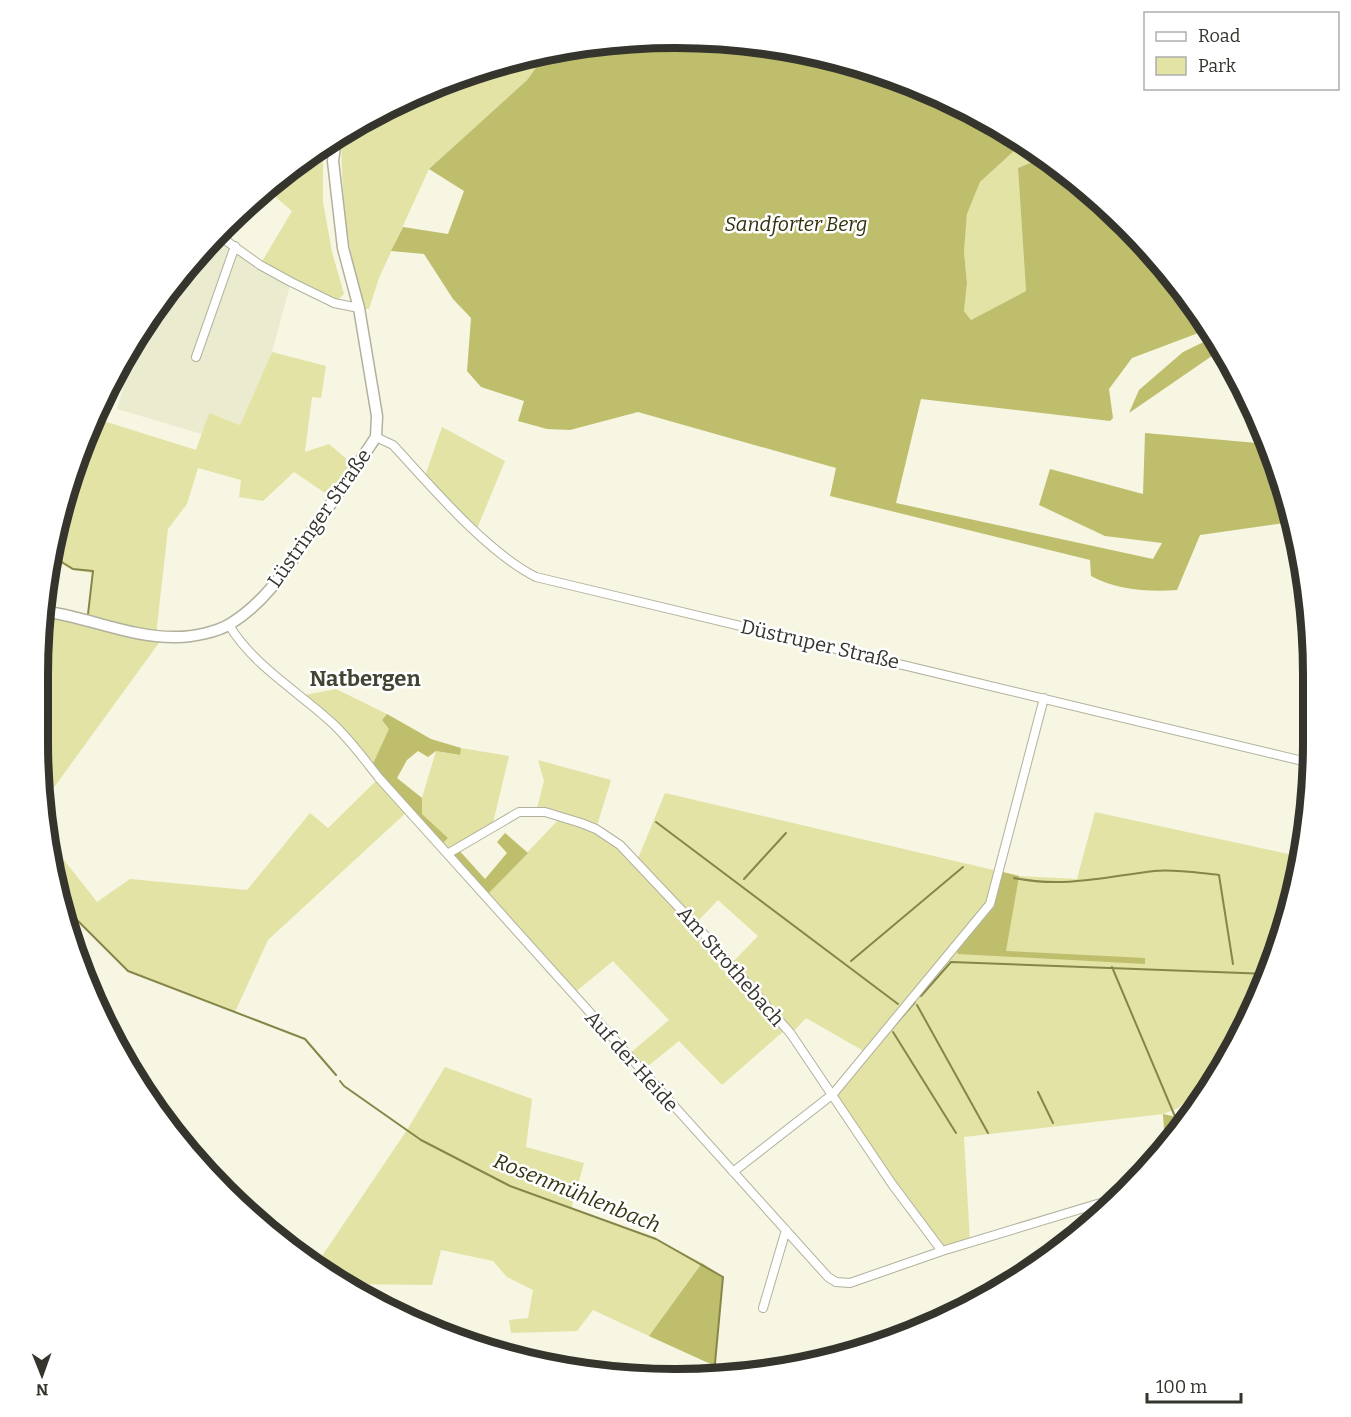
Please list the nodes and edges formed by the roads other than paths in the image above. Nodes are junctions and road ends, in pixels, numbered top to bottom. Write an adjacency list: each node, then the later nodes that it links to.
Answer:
1 (335, 149): 4 (street, Lüstringer Straße)
2 (225, 240): 3 (street)
3 (235, 246): 4 (street); 5 (street)
4 (359, 308): 6 (street, Lüstringer Straße)
5 (196, 357)
6 (376, 437): 8 (street, Lüstringer Straße); 9 (street, Düstruper Straße)
7 (51, 612): 8 (street, Lüstringer Straße)
8 (229, 625): 11 (street, Auf der Heide)
9 (1044, 698): 10 (street, Düstruper Straße); 12 (street)
10 (1303, 761)
11 (449, 853): 12 (street, Am Strothebach); 13 (street, Auf der Heide)
12 (833, 1094): 13 (street); 16 (street, Am Strothebach)
13 (734, 1172): 15 (street, Auf der Heide)
14 (1099, 1203): 16 (street, Auf der Heide)
15 (786, 1230): 16 (street, Auf der Heide); 17 (street)
16 (942, 1251)
17 (763, 1308)

